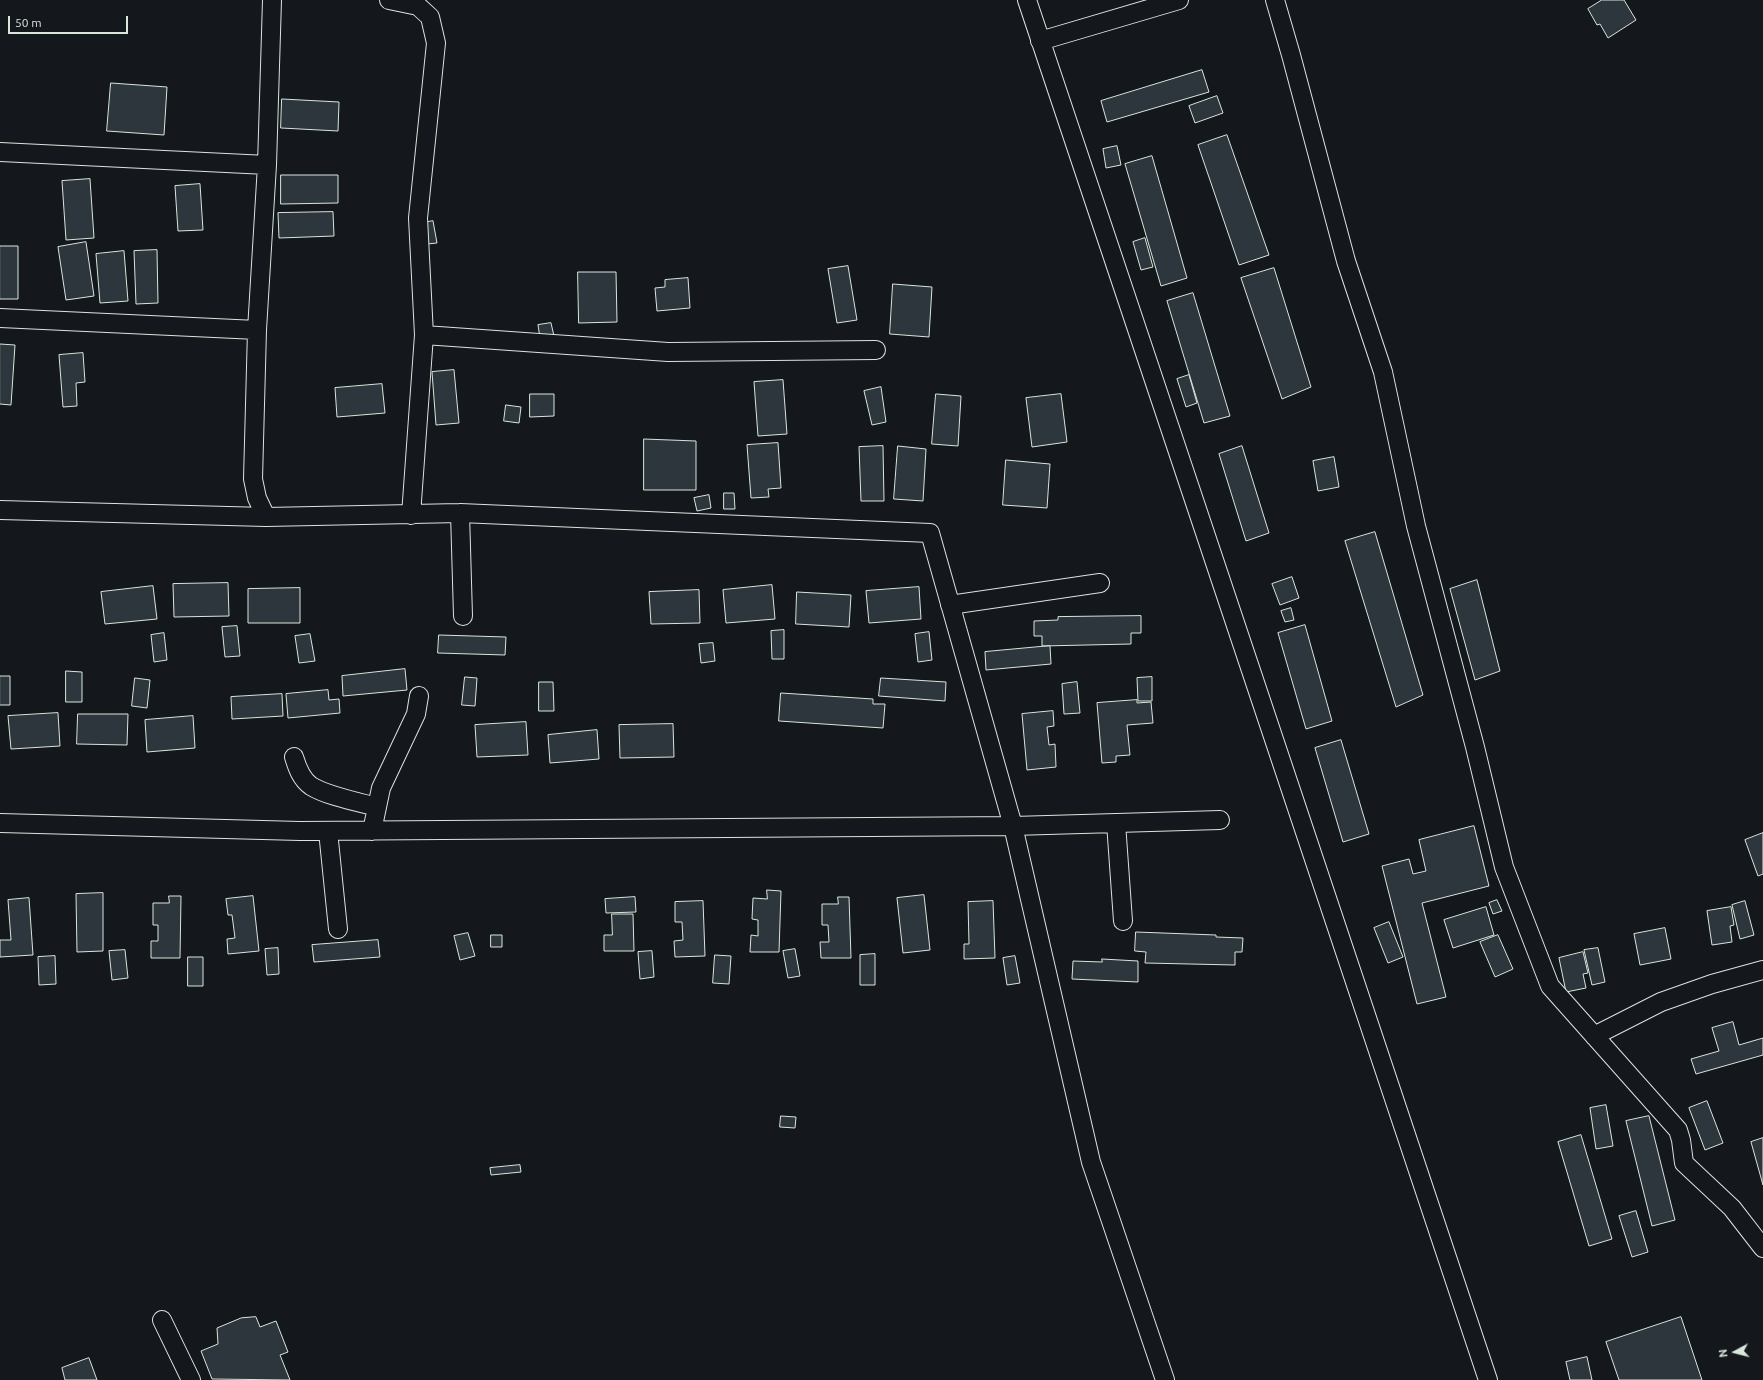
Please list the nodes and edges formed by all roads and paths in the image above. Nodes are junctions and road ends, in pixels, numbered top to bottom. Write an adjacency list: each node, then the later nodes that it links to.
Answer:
1 (272, 0): 8 (street)
2 (389, 0): 11 (street)
3 (1027, 0): 6 (street)
4 (1179, 0): 6 (street)
5 (1270, 1): 32 (street)
6 (1040, 41): 37 (street)
7 (0, 152): 8 (street)
8 (266, 165): 10 (street)
9 (0, 318): 10 (street)
10 (257, 330): 16 (street)
11 (424, 335): 12 (street); 15 (street)
12 (876, 350)
13 (0, 510): 16 (street)
14 (460, 513): 15 (street); 18 (street); 19 (street)
15 (410, 515): 16 (street)
16 (266, 516)
17 (1100, 583): 18 (street)
18 (950, 605): 26 (street)
19 (463, 616)
20 (419, 696): 22 (street)
21 (294, 756): 22 (street)
22 (377, 808): 28 (street)
23 (1220, 820): 25 (street)
24 (0, 823): 27 (street)
25 (1116, 823): 26 (street); 29 (street)
26 (1013, 826): 28 (street); 36 (street)
27 (328, 830): 28 (street); 30 (street)
28 (372, 830)
29 (1123, 921)
30 (338, 929)
31 (1763, 970): 32 (street)
32 (1594, 1036): 33 (street)
33 (1763, 1248)
34 (162, 1320): 35 (street)
35 (191, 1380)
36 (1165, 1380)
37 (1488, 1380)

